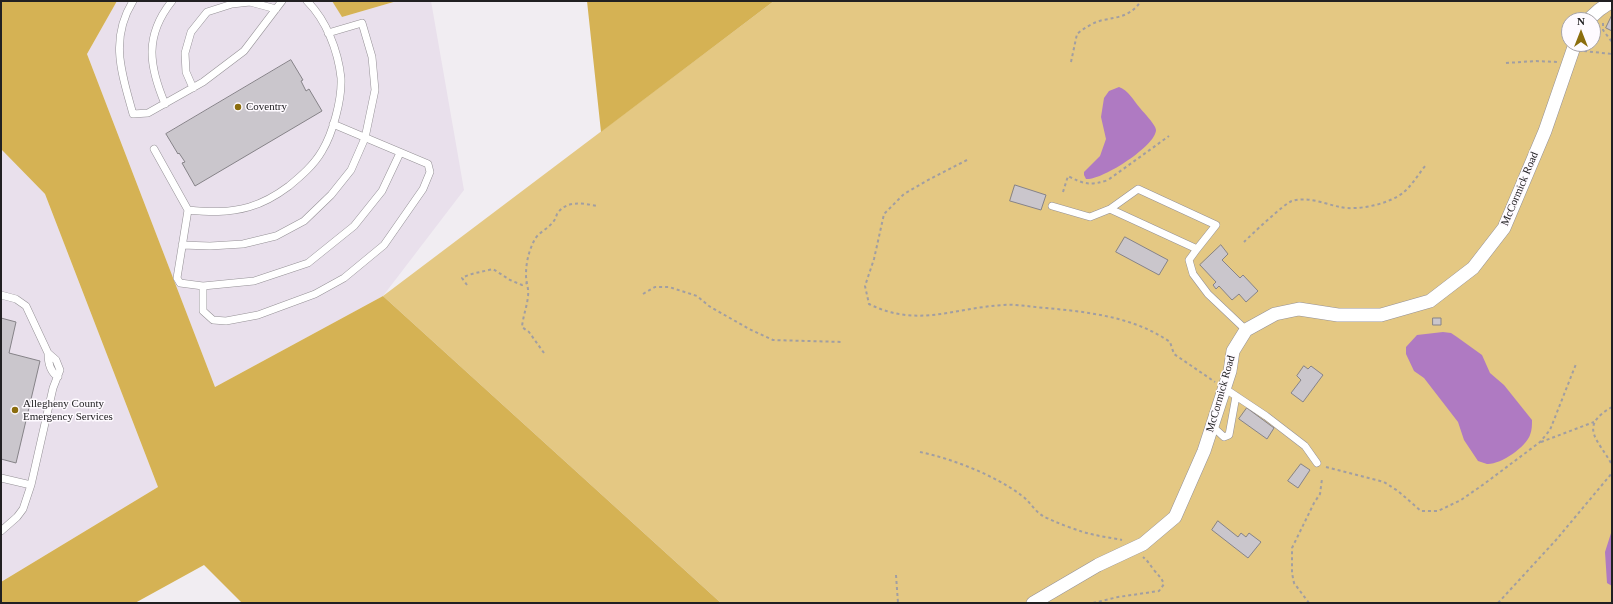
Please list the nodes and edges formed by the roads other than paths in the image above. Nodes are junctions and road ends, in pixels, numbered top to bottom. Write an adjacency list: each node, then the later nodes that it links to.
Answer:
1 (133, 1): 11 (lane)
2 (172, 1): 11 (lane)
3 (282, 1): 6 (lane)
4 (307, 1): 8 (lane)
5 (1612, 1): 7 (street)
6 (276, 9): 10 (lane); 10 (lane)
7 (1597, 12)
8 (328, 33): 12 (lane); 13 (lane)
9 (1572, 52): 23 (street, McCormick Road)
10 (193, 88): 11 (lane)
11 (165, 104)
12 (333, 124): 13 (lane); 18 (lane)
13 (365, 138): 15 (lane); 19 (lane)
14 (154, 149): 18 (lane)
15 (400, 153): 21 (lane); 21 (lane)
16 (1052, 206): 17 (lane)
17 (1110, 209): 20 (lane); 20 (lane)
18 (188, 210): 19 (lane)
19 (182, 245): 21 (lane)
20 (1197, 249): 23 (lane)
21 (203, 286)
22 (1, 295): 29 (lane)
23 (1246, 330): 24 (street, McCormick Road)
24 (1224, 388): 25 (lane); 26 (street, McCormick Road)
25 (1236, 396): 26 (lane); 27 (lane)
26 (1212, 426): 31 (street, McCormick Road)
27 (1321, 464)
28 (1, 478): 29 (lane)
29 (31, 485): 30 (lane)
30 (1, 531)
31 (1033, 603)

